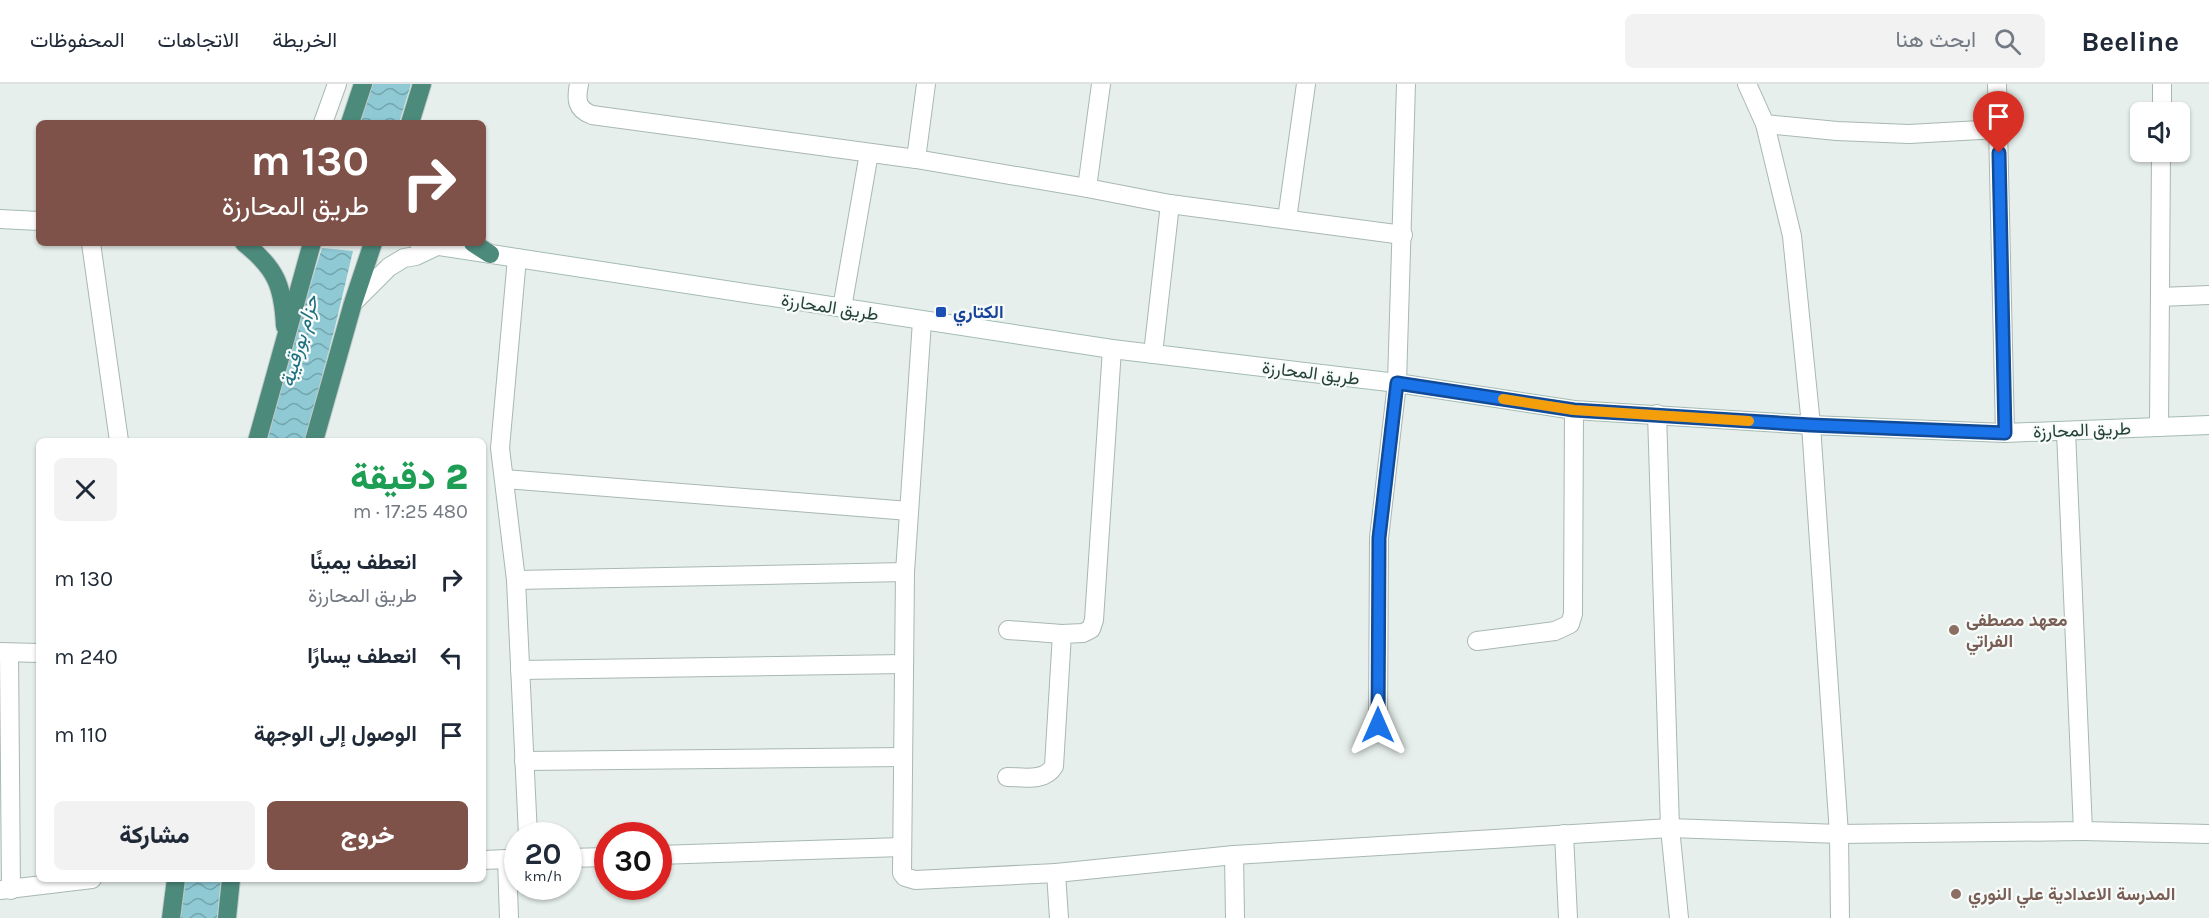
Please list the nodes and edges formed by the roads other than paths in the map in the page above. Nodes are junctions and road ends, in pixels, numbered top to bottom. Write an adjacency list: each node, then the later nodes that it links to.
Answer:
1 (337, 84): 13 (street)
2 (363, 84): 14 (highway)
3 (422, 84): 15 (highway)
4 (579, 84): 18 (street)
5 (926, 84): 19 (street)
6 (1101, 84): 21 (street)
7 (1306, 84): 24 (street)
8 (1406, 84): 26 (street)
9 (1748, 84): 16 (street)
10 (1997, 84): 17 (street)
11 (2162, 84): 12 (street)
12 (2162, 102)
13 (324, 120)
14 (351, 120)
15 (411, 120)
16 (1765, 124): 17 (street); 47 (street)
17 (1998, 129): 51 (street)
18 (869, 153): 19 (street); 39 (street)
19 (916, 159): 21 (street)
20 (2161, 162): 37 (street)
21 (1087, 188): 22 (street)
22 (1170, 204): 24 (street); 43 (street)
23 (0, 219): 25 (street)
24 (1287, 219): 26 (street)
25 (36, 220)
26 (1402, 235): 44 (street)
27 (91, 246): 52 (street)
28 (248, 246): 41 (highway)
29 (311, 246): 41 (highway)
30 (372, 246): 38 (highway)
31 (438, 246): 38 (street)
32 (446, 246): 34 (street, طريق المحارزة)
33 (478, 246): 34 (highway)
34 (490, 254): 35 (street, طريق المحارزة)
35 (517, 258): 39 (street, طريق المحارزة); 55 (street)
36 (2209, 295): 37 (street)
37 (2160, 297): 49 (street)
38 (353, 303): 54 (highway)
39 (842, 308): 40 (street, طريق المحارزة)
40 (922, 321): 42 (street, طريق المحارزة); 56 (street)
41 (285, 337): 53 (highway)
42 (1112, 349): 43 (street, طريق المحارزة); 60 (street)
43 (1153, 354): 44 (street, طريق المحارزة)
44 (1397, 383): 45 (street, طريق المحارزة); 66 (street)
45 (1574, 410): 46 (street, طريق المحارزة); 61 (street)
46 (1657, 414): 47 (street, طريق المحارزة); 71 (street)
47 (1811, 425): 51 (street, طريق المحارزة); 74 (street)
48 (2209, 425): 49 (street, طريق المحارزة)
49 (2158, 427): 50 (street, طريق المحارزة)
50 (2066, 431): 51 (street, طريق المحارزة); 72 (street)
51 (2005, 433)
52 (119, 438)
53 (258, 438)
54 (315, 438)
55 (506, 479): 56 (street); 58 (street)
56 (909, 511): 57 (street)
57 (905, 572): 58 (street); 64 (street)
58 (516, 580): 65 (street)
59 (1008, 630): 60 (street)
60 (1062, 634): 69 (street)
61 (1477, 641)
62 (4, 653): 63 (street); 85 (street)
63 (36, 653)
64 (903, 664): 65 (street); 67 (street)
65 (520, 670): 68 (street)
66 (1378, 725)
67 (903, 757): 68 (street); 76 (street)
68 (524, 761): 70 (street)
69 (1007, 777)
70 (527, 822)
71 (1670, 828): 73 (street); 74 (street); 93 (street)
72 (2082, 831): 74 (street); 75 (street)
73 (1564, 834): 78 (street); 92 (street)
74 (1839, 834): 94 (street)
75 (2209, 834)
76 (902, 847): 77 (street); 81 (street)
77 (672, 855)
78 (1234, 855): 81 (street); 91 (street)
79 (504, 859): 80 (street)
80 (486, 860)
81 (1056, 873): 90 (street)
82 (69, 882): 85 (street)
83 (176, 882): 87 (highway)
84 (231, 882): 88 (highway)
85 (6, 890)
86 (510, 900): 89 (street)
87 (171, 918)
88 (227, 918)
89 (509, 918)
90 (1059, 918)
91 (1235, 918)
92 (1568, 918)
93 (1679, 918)
94 (1840, 918)

